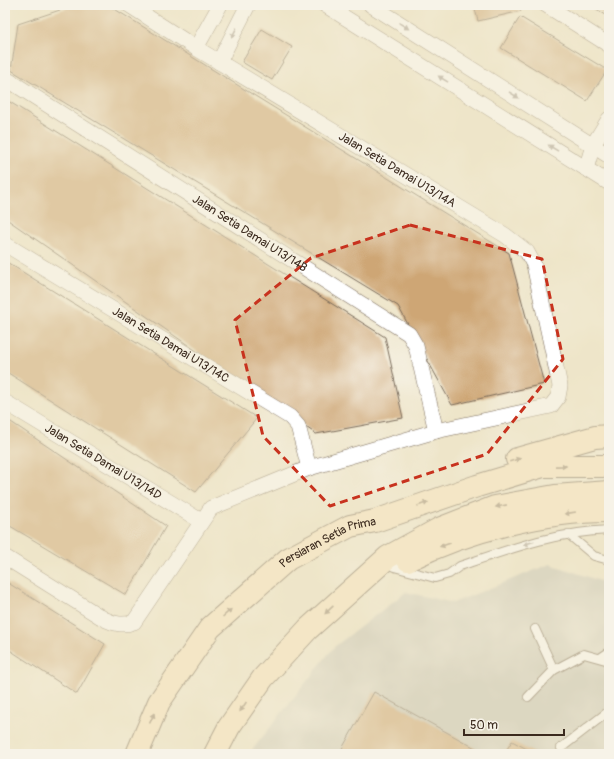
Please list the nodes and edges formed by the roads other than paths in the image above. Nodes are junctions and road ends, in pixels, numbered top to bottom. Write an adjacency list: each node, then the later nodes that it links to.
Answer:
1 (129, 5): 9 (street, Jalan Setia Damai U13/14A)
2 (220, 5): 9 (street)
3 (248, 5): 10 (street, one-way to 10)
4 (325, 5): 7 (street)
5 (546, 5): 8 (street)
6 (372, 6): 7 (street); 13 (street, one-way to 13)
7 (359, 26): 15 (street, one-way to 7)
8 (609, 45)
9 (196, 48): 10 (street, Jalan Setia Damai U13/14A)
10 (219, 62): 19 (street, Jalan Setia Damai U13/14A)
11 (5, 78): 19 (street, Jalan Setia Damai U13/14B)
12 (609, 119): 13 (street)
13 (593, 145): 14 (street); 15 (street)
14 (609, 156)
15 (586, 169): 16 (street)
16 (609, 183)
17 (5, 244): 22 (street, Jalan Setia Damai U13/14C)
18 (5, 402): 25 (street, Jalan Setia Damai U13/14D)
19 (436, 431): 22 (street)
20 (609, 436): 26 (street, one-way to 20)
21 (609, 466): 26 (street, Persiaran Setia Prima, one-way to 21)
22 (309, 468): 25 (street)
23 (609, 492): 32 (street, one-way to 32)
24 (609, 511): 31 (street, one-way to 31)
25 (201, 521): 29 (street)
26 (350, 526): 41 (street, Persiaran Setia Prima, one-way to 26)
27 (609, 530): 28 (lane)
28 (568, 534): 30 (lane); 31 (lane, one-way to 31)
29 (5, 557)
30 (609, 560)
31 (394, 567): 32 (street)
32 (358, 584): 42 (street, one-way to 42)
33 (535, 629): 37 (lane)
34 (609, 652): 35 (lane)
35 (600, 658): 36 (lane); 37 (lane)
36 (609, 661)
37 (554, 670): 38 (lane)
38 (528, 697)
39 (609, 711): 40 (lane)
40 (561, 748)
41 (137, 754)
42 (215, 754)

